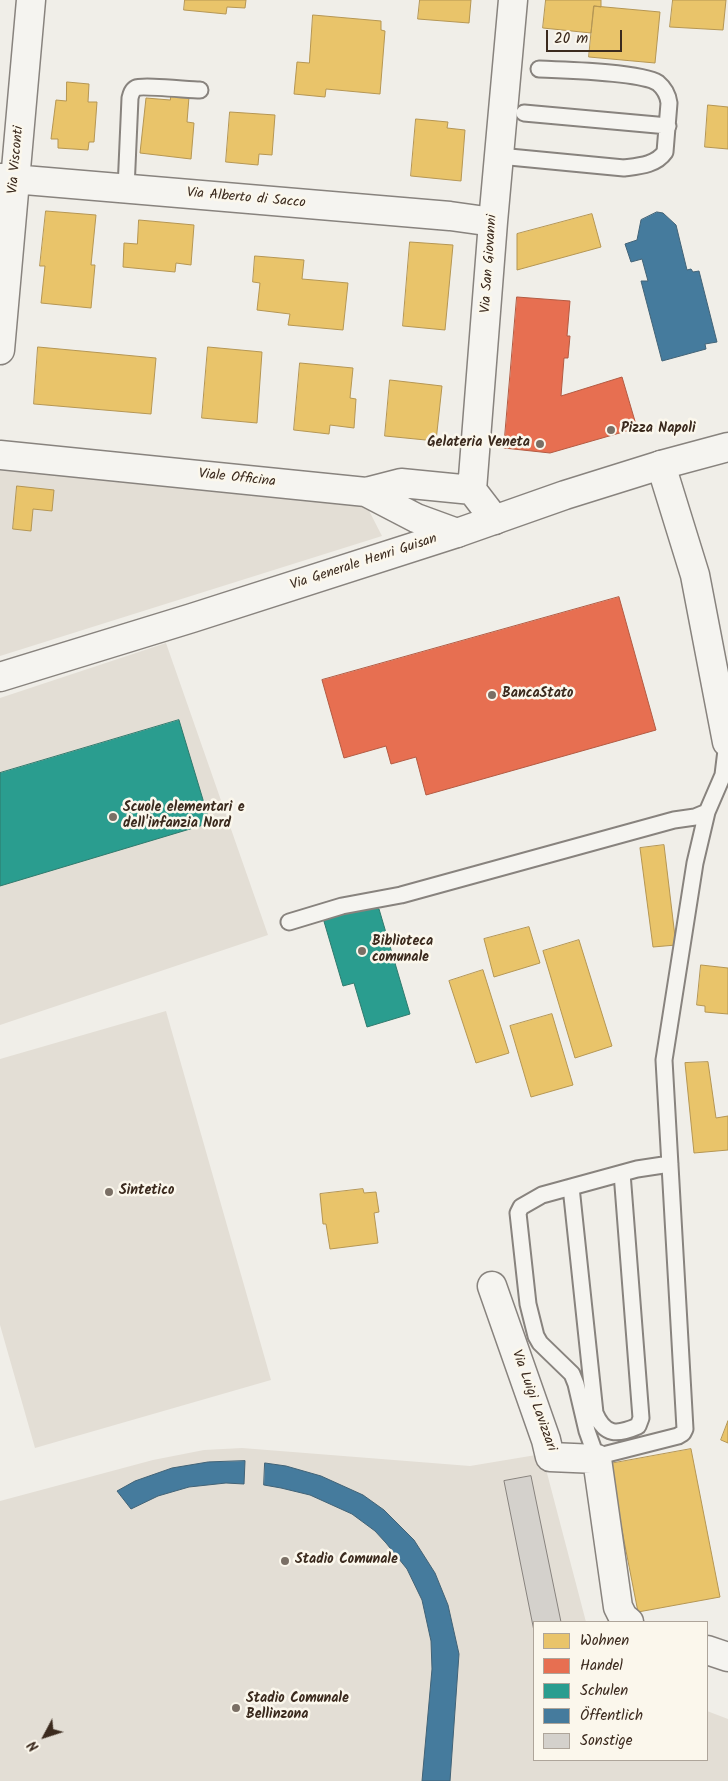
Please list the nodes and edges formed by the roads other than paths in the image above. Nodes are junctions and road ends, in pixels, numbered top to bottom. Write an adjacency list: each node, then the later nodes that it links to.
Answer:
1 (31, 0): 8 (street, Via Visconti)
2 (513, 0): 7 (street, Via San Giovanni)
3 (539, 69): 6 (lane)
4 (200, 90): 9 (lane)
5 (524, 113): 6 (lane)
6 (668, 126): 7 (lane)
7 (499, 156): 10 (street, Via San Giovanni)
8 (7, 178): 9 (street, Via Alberto di Sacco); 11 (street, Via Visconti)
9 (126, 189): 10 (street, Via Alberto di Sacco)
10 (493, 222): 15 (street, Via San Giovanni)
11 (0, 350)
12 (728, 447): 14 (street, Via Generale Henri Guisan)
13 (0, 456): 16 (street, Viale Officina)
14 (661, 465): 17 (street, Via Generale Henri Guisan); 20 (street)
15 (472, 490): 16 (street, Viale Officina); 17 (street)
16 (366, 492): 18 (street)
17 (495, 520): 18 (street, Via Generale Henri Guisan)
18 (457, 533): 19 (street, Via Generale Henri Guisan)
19 (0, 677)
20 (727, 742): 21 (lane)
21 (707, 812): 22 (lane); 23 (lane)
22 (288, 922)
23 (670, 1164): 24 (lane); 27 (lane)
24 (622, 1173): 25 (lane); 25 (lane)
25 (571, 1187): 27 (lane)
26 (492, 1286): 27 (street, Via Luigi Lavizzari)
27 (597, 1459): 28 (street)
28 (628, 1621)
29 (708, 1650): 30 (street)
30 (728, 1657)

